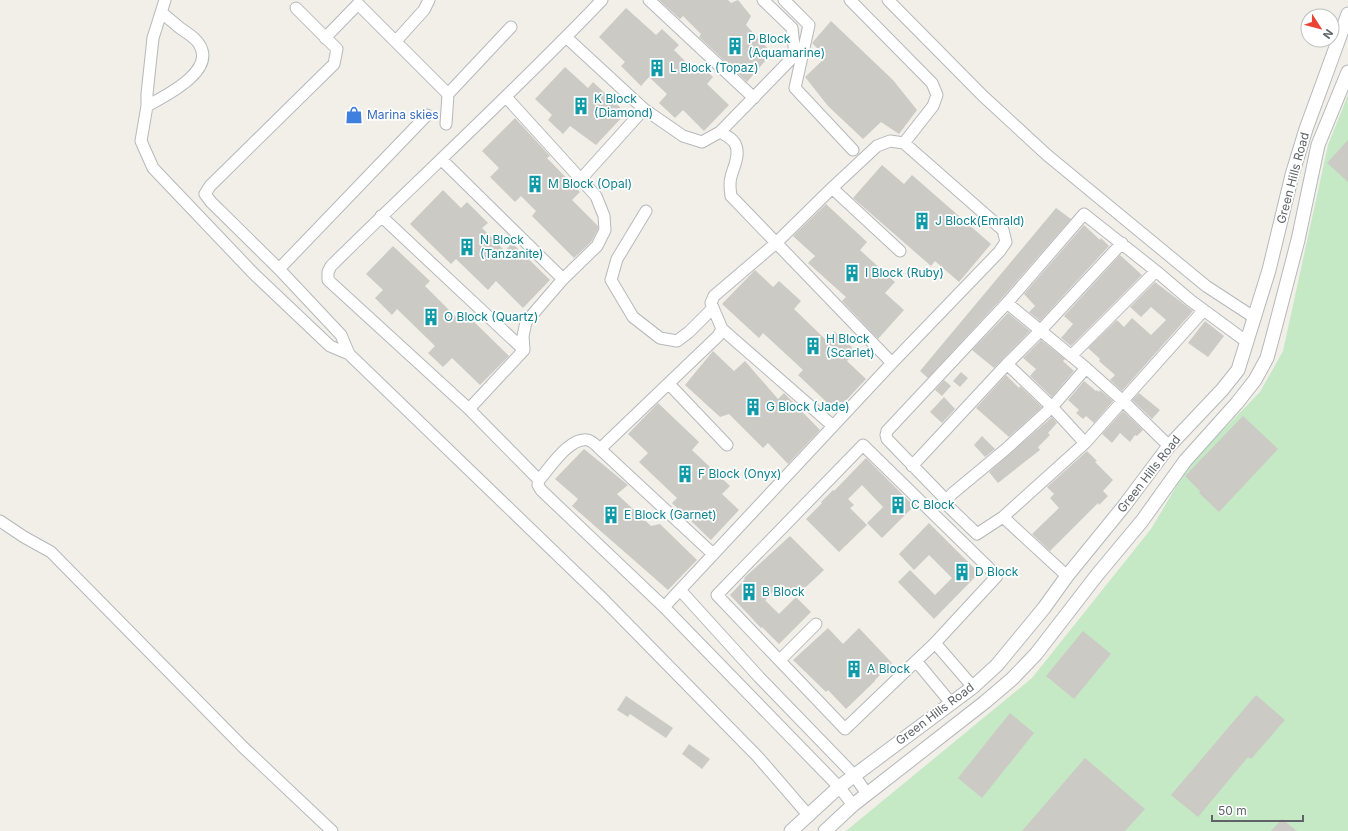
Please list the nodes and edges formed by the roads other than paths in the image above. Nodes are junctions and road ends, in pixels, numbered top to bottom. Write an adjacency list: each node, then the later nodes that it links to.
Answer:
1 (165, 0): 11 (street)
2 (430, 0): 16 (street)
3 (602, 0): 14 (street)
4 (649, 0): 20 (street)
5 (763, 0): 20 (street)
6 (784, 0): 27 (street)
7 (850, 0): 26 (street)
8 (888, 0): 44 (street)
9 (360, 2): 15 (street); 16 (street)
10 (296, 8): 15 (street)
11 (161, 12): 21 (street); 21 (street)
12 (1348, 14): 33 (street, Green Hills Road)
13 (511, 27): 18 (street)
14 (566, 37): 19 (street); 22 (street)
15 (325, 38): 38 (street)
16 (396, 41): 18 (street)
17 (1348, 72): 34 (street, Green Hills Road)
18 (448, 94): 24 (street)
19 (506, 97): 28 (street); 29 (street)
20 (754, 98): 25 (street)
21 (147, 106): 49 (street)
22 (644, 110): 25 (street); 29 (street)
23 (427, 115): 38 (street)
24 (446, 124)
25 (720, 132): 35 (street)
26 (904, 143): 30 (street); 51 (street)
27 (853, 150)
28 (441, 159): 32 (street); 40 (street)
29 (581, 179): 40 (street)
30 (832, 188): 35 (street); 37 (street)
31 (646, 211): 42 (street)
32 (381, 216): 48 (street); 57 (street)
33 (1278, 236): 34 (street); 44 (street, Green Hills Road)
34 (1298, 240): 82 (street, Green Hills Road)
35 (776, 243): 42 (street); 51 (street)
36 (1122, 243): 39 (street); 41 (street); 46 (street)
37 (900, 251)
38 (279, 269): 49 (street)
39 (1156, 271): 43 (street); 50 (street)
40 (563, 279): 48 (street)
41 (1007, 303): 46 (street); 63 (street)
42 (713, 308): 45 (street)
43 (1203, 310): 47 (street); 55 (street)
44 (1254, 318): 47 (street, Green Hills Road)
45 (722, 329): 54 (street); 58 (street)
46 (1040, 331): 50 (street); 52 (street)
47 (1247, 342): 61 (street, Green Hills Road)
48 (524, 350): 57 (street)
49 (349, 354): 84 (street)
50 (1070, 356): 53 (street)
51 (892, 363): 58 (street)
52 (1007, 364): 56 (street); 63 (street)
53 (1086, 368): 55 (street); 56 (street)
54 (669, 384): 60 (street); 62 (street)
55 (1122, 401): 59 (street); 61 (street)
56 (1052, 407): 59 (street); 65 (street)
57 (469, 409): 64 (street)
58 (833, 426): 68 (street)
59 (1085, 443): 66 (street)
60 (727, 445)
61 (1168, 446): 69 (street, Green Hills Road)
62 (600, 449): 64 (street); 68 (street)
63 (912, 466): 65 (street)
64 (539, 480): 71 (street)
65 (948, 502): 66 (street)
66 (1003, 517): 69 (street)
67 (0, 521): 85 (street)
68 (713, 554): 70 (street)
69 (1067, 576): 77 (street, Green Hills Road)
70 (680, 590): 71 (street); 76 (street)
71 (664, 607): 78 (street)
72 (816, 624): 74 (street)
73 (935, 643): 74 (street); 75 (street); 77 (street)
74 (780, 660): 75 (street)
75 (916, 661): 79 (street)
76 (758, 676): 78 (street); 80 (street)
77 (973, 687): 79 (street, Green Hills Road)
78 (745, 690): 81 (street)
79 (951, 703): 80 (street, Green Hills Road)
80 (854, 775): 81 (street, Green Hills Road); 82 (street)
81 (839, 787): 83 (street); 84 (street, Green Hills Road)
82 (866, 794): 83 (street, Green Hills Road)
83 (853, 805): 87 (street, Green Hills Road)
84 (809, 816): 86 (street, Green Hills Road)
85 (332, 831)
86 (791, 831)
87 (825, 831)

